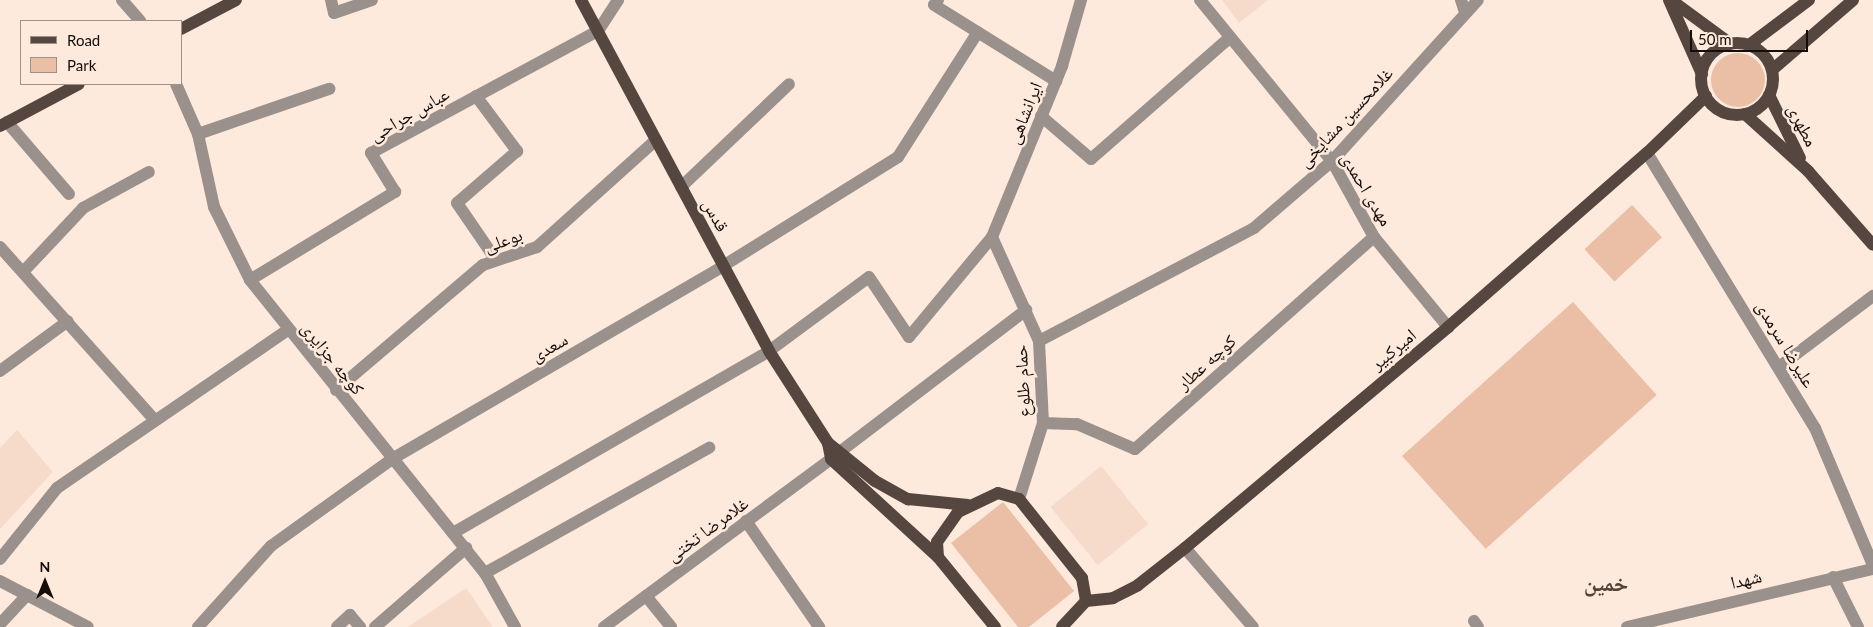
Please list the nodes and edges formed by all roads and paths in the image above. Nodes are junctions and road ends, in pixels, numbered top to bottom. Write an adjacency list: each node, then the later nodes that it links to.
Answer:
1 (122, 0): 15 (street)
2 (236, 0): 16 (main road)
3 (330, 0): 4 (street)
4 (372, 0)
5 (581, 0): 17 (main road, قدس)
6 (618, 0): 17 (street)
7 (938, 0): 18 (street)
8 (1081, 0): 24 (street, ایرانشاهی)
9 (1200, 0): 19 (street, مهدی احمدی)
10 (1478, 0): 14 (street, غلامحسین مشایخی)
11 (1670, 0): 20 (main road); 23 (main road)
12 (1808, 0): 21 (main road)
13 (1853, 0): 22 (main road)
14 (1463, 6): 38 (street, غلامحسین مشایخی)
15 (139, 20)
16 (182, 28)
17 (598, 31): 30 (street, عباس جراحی); 36 (main road, قدس)
18 (978, 32): 24 (street); 48 (street, سعدی)
19 (1228, 39): 33 (street); 38 (street, مهدی احمدی)
20 (1731, 44): 21 (main road); 23 (main road)
21 (1749, 45): 22 (main road)
22 (1772, 70): 29 (main road)
23 (1702, 74): 31 (main road)
24 (1056, 81): 33 (street, ایرانشاهی)
25 (789, 84): 41 (street)
26 (77, 85): 34 (main road)
27 (176, 85): 35 (street, کوچه جزایری)
28 (329, 88): 35 (street)
29 (1769, 95): 32 (main road); 39 (main road, مطهری)
30 (476, 96): 47 (street); 50 (street, عباس جراحی)
31 (1706, 96): 32 (main road); 37 (main road, امیرکبیر)
32 (1745, 114): 39 (main road, مطهری)
33 (1042, 116): 43 (street, ایرانشاهی)
34 (4, 124): 42 (street)
35 (198, 134): 50 (street, کوچه جزایری)
36 (656, 140): 41 (main road, قدس); 47 (street, بوعلی)
37 (1647, 153): 54 (main road, امیرکبیر); 58 (street, علیرضا سرمدی)
38 (1332, 161): 44 (street, مهدی احمدی); 56 (street, غلامحسین مشایخی)
39 (1808, 171): 45 (main road, مطهری)
40 (149, 172): 49 (street)
41 (681, 187): 48 (main road, قدس)
42 (69, 194)
43 (992, 237): 52 (street, حمام طلوع); 57 (street, ایرانشاهی)
44 (1374, 237): 54 (street, مهدی احمدی); 62 (street, کوچه عطار)
45 (1873, 245)
46 (0, 247): 49 (street)
47 (496, 260): 60 (street, بوعلی)
48 (724, 266): 57 (main road, قدس); 65 (street, سعدی)
49 (23, 272): 53 (street)
50 (250, 280): 55 (street, کوچه جزایری)
51 (1873, 296): 58 (street)
52 (1026, 310): 56 (street, حمام طلوع); 64 (street, غلامرضا تختی)
53 (68, 321): 59 (street); 61 (street)
54 (1448, 327): 71 (main road, امیرکبیر)
55 (288, 330): 60 (street, کوچه جزایری); 61 (street)
56 (1039, 341): 62 (street, حمام طلوع)
57 (769, 351): 64 (main road, قدس); 69 (street)
58 (1779, 366): 74 (street, علیرضا سرمدی)
59 (0, 371)
60 (336, 390): 65 (street, کوچه جزایری)
61 (153, 418): 73 (street)
62 (1043, 423): 66 (street, حمام طلوع)
63 (709, 448): 76 (street)
64 (836, 455): 67 (main road); 68 (street, غلامرضا تختی); 72 (main road)
65 (392, 459): 69 (street, کوچه جزایری); 85 (street, سعدی)
66 (1019, 499): 67 (main road); 81 (main road)
67 (968, 505): 72 (main road)
68 (746, 522): 80 (street, غلامرضا تختی); 92 (street)
69 (453, 533): 70 (street, کوچه جزایری)
70 (466, 548): 76 (street, کوچه جزایری); 88 (street)
71 (1185, 548): 81 (main road, امیرکبیر); 95 (street)
72 (938, 557): 93 (main road)
73 (0, 559)
74 (1873, 565)
75 (1873, 569): 77 (street, شهدا)
76 (486, 573): 89 (street, کوچه جزایری)
77 (1833, 577): 96 (street, شهدا); 97 (street)
78 (0, 581): 79 (street)
79 (27, 595): 83 (street); 84 (street)
80 (646, 596): 90 (street, غلامرضا تختی); 91 (street)
81 (1086, 601): 82 (main road)
82 (1075, 621): 94 (main road)
83 (0, 624)
84 (88, 627)
85 (198, 627)
86 (337, 627): 87 (street)
87 (360, 627)
88 (375, 627)
89 (515, 627)
90 (604, 627)
91 (671, 627)
92 (819, 627)
93 (995, 627)
94 (1062, 627)
95 (1253, 627)
96 (1627, 627)
97 (1858, 627)

